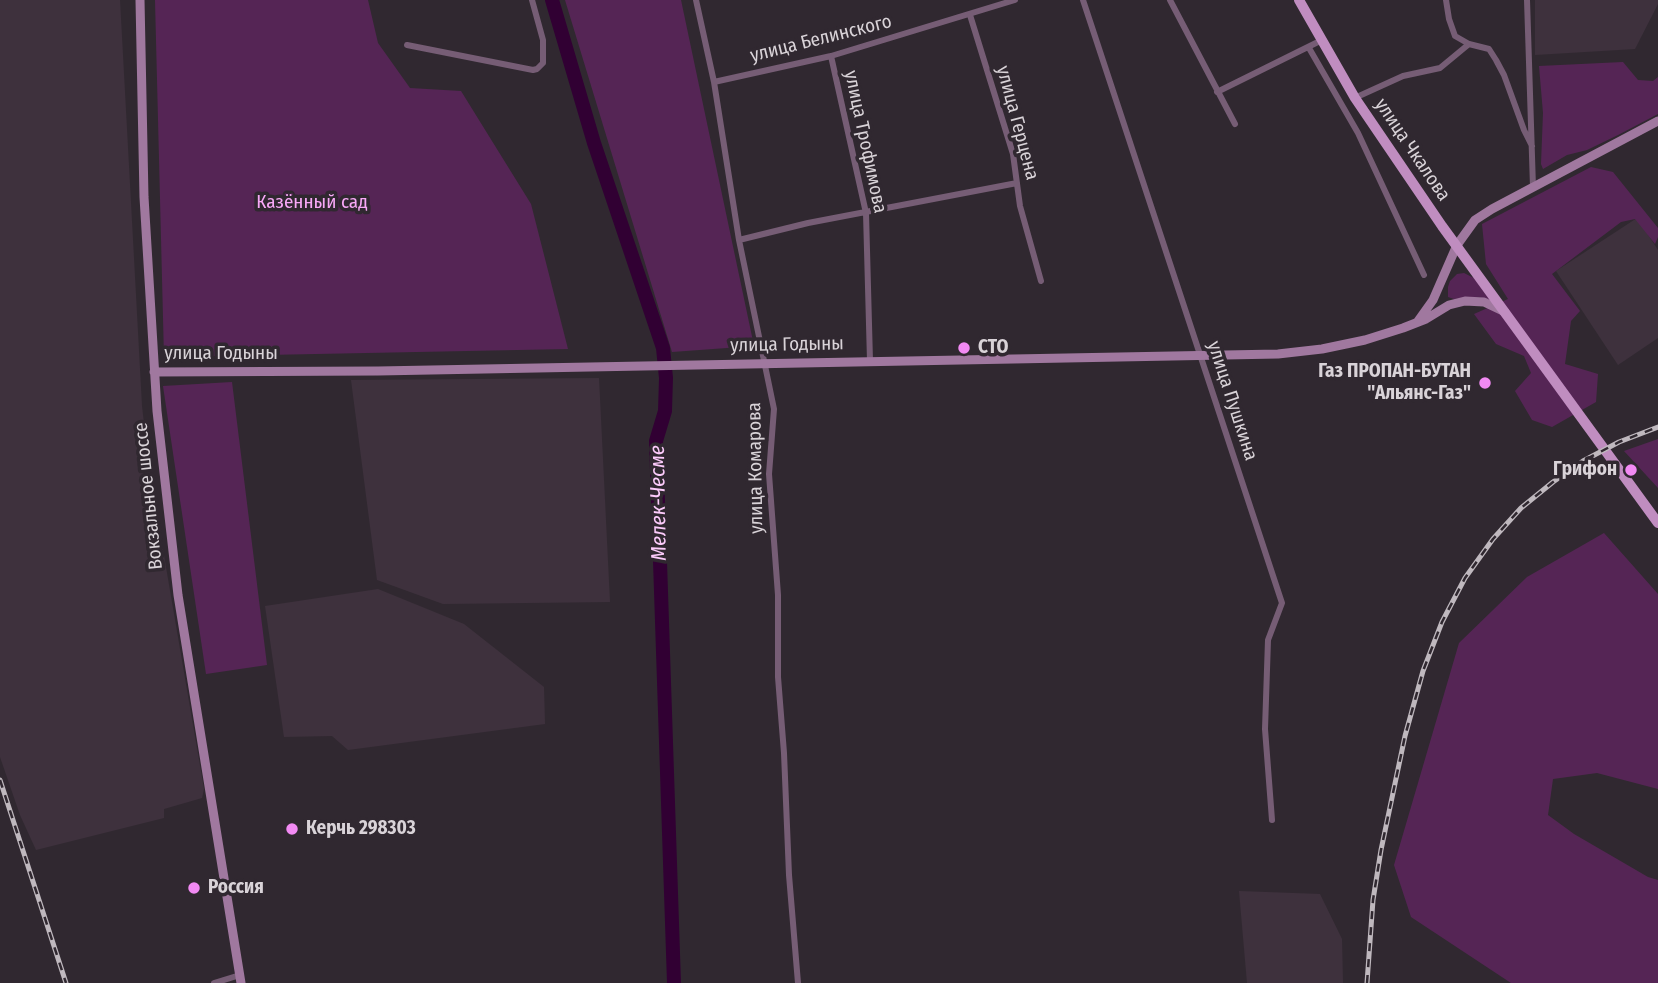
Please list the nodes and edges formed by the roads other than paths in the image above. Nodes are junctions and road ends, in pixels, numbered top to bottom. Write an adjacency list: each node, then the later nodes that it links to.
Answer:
1 (140, 0): 34 (main road, Вокзальное шоссе)
2 (532, 0): 13 (street)
3 (696, 0): 16 (street, улица Комарова)
4 (1015, 0): 10 (street, улица Белинского)
5 (1083, 0): 31 (street, улица Пушкина)
6 (1170, 0): 17 (street)
7 (1301, 0): 11 (main road, улица Чкалова)
8 (1446, 0): 12 (street)
9 (1527, 0): 21 (street)
10 (970, 15): 15 (street, улица Белинского); 22 (street, улица Герцена)
11 (1324, 39): 14 (street); 18 (main road, улица Чкалова)
12 (1469, 44): 18 (street); 21 (street)
13 (407, 45)
14 (1309, 48): 17 (street); 27 (street)
15 (831, 56): 16 (street, улица Белинского); 24 (street, улица Трофимова)
16 (714, 82): 25 (street, улица Комарова)
17 (1217, 92): 20 (street)
18 (1357, 97): 26 (main road, улица Чкалова)
19 (1658, 121): 23 (main road)
20 (1235, 124)
21 (1533, 147): 23 (street)
22 (1017, 183): 24 (street); 28 (street, улица Герцена)
23 (1533, 187): 26 (main road)
24 (866, 213): 25 (street); 32 (street, улица Трофимова)
25 (739, 240): 33 (street, улица Комарова)
26 (1458, 243): 29 (main road, улица Чкалова); 30 (main road)
27 (1424, 275)
28 (1041, 281)
29 (1507, 311): 30 (main road, улица Годыны); 35 (main road, улица Чкалова)
30 (1417, 322): 31 (main road, улица Годыны)
31 (1201, 357): 32 (main road, улица Годыны); 38 (street, улица Пушкина)
32 (870, 360): 33 (main road, улица Годыны)
33 (763, 362): 34 (main road, улица Годыны); 41 (street, улица Комарова)
34 (154, 372): 39 (main road, Вокзальное шоссе)
35 (1622, 473): 36 (main road); 37 (main road)
36 (1658, 516)
37 (1658, 523)
38 (1272, 820)
39 (240, 979): 40 (street)
40 (214, 983)
41 (798, 983)

